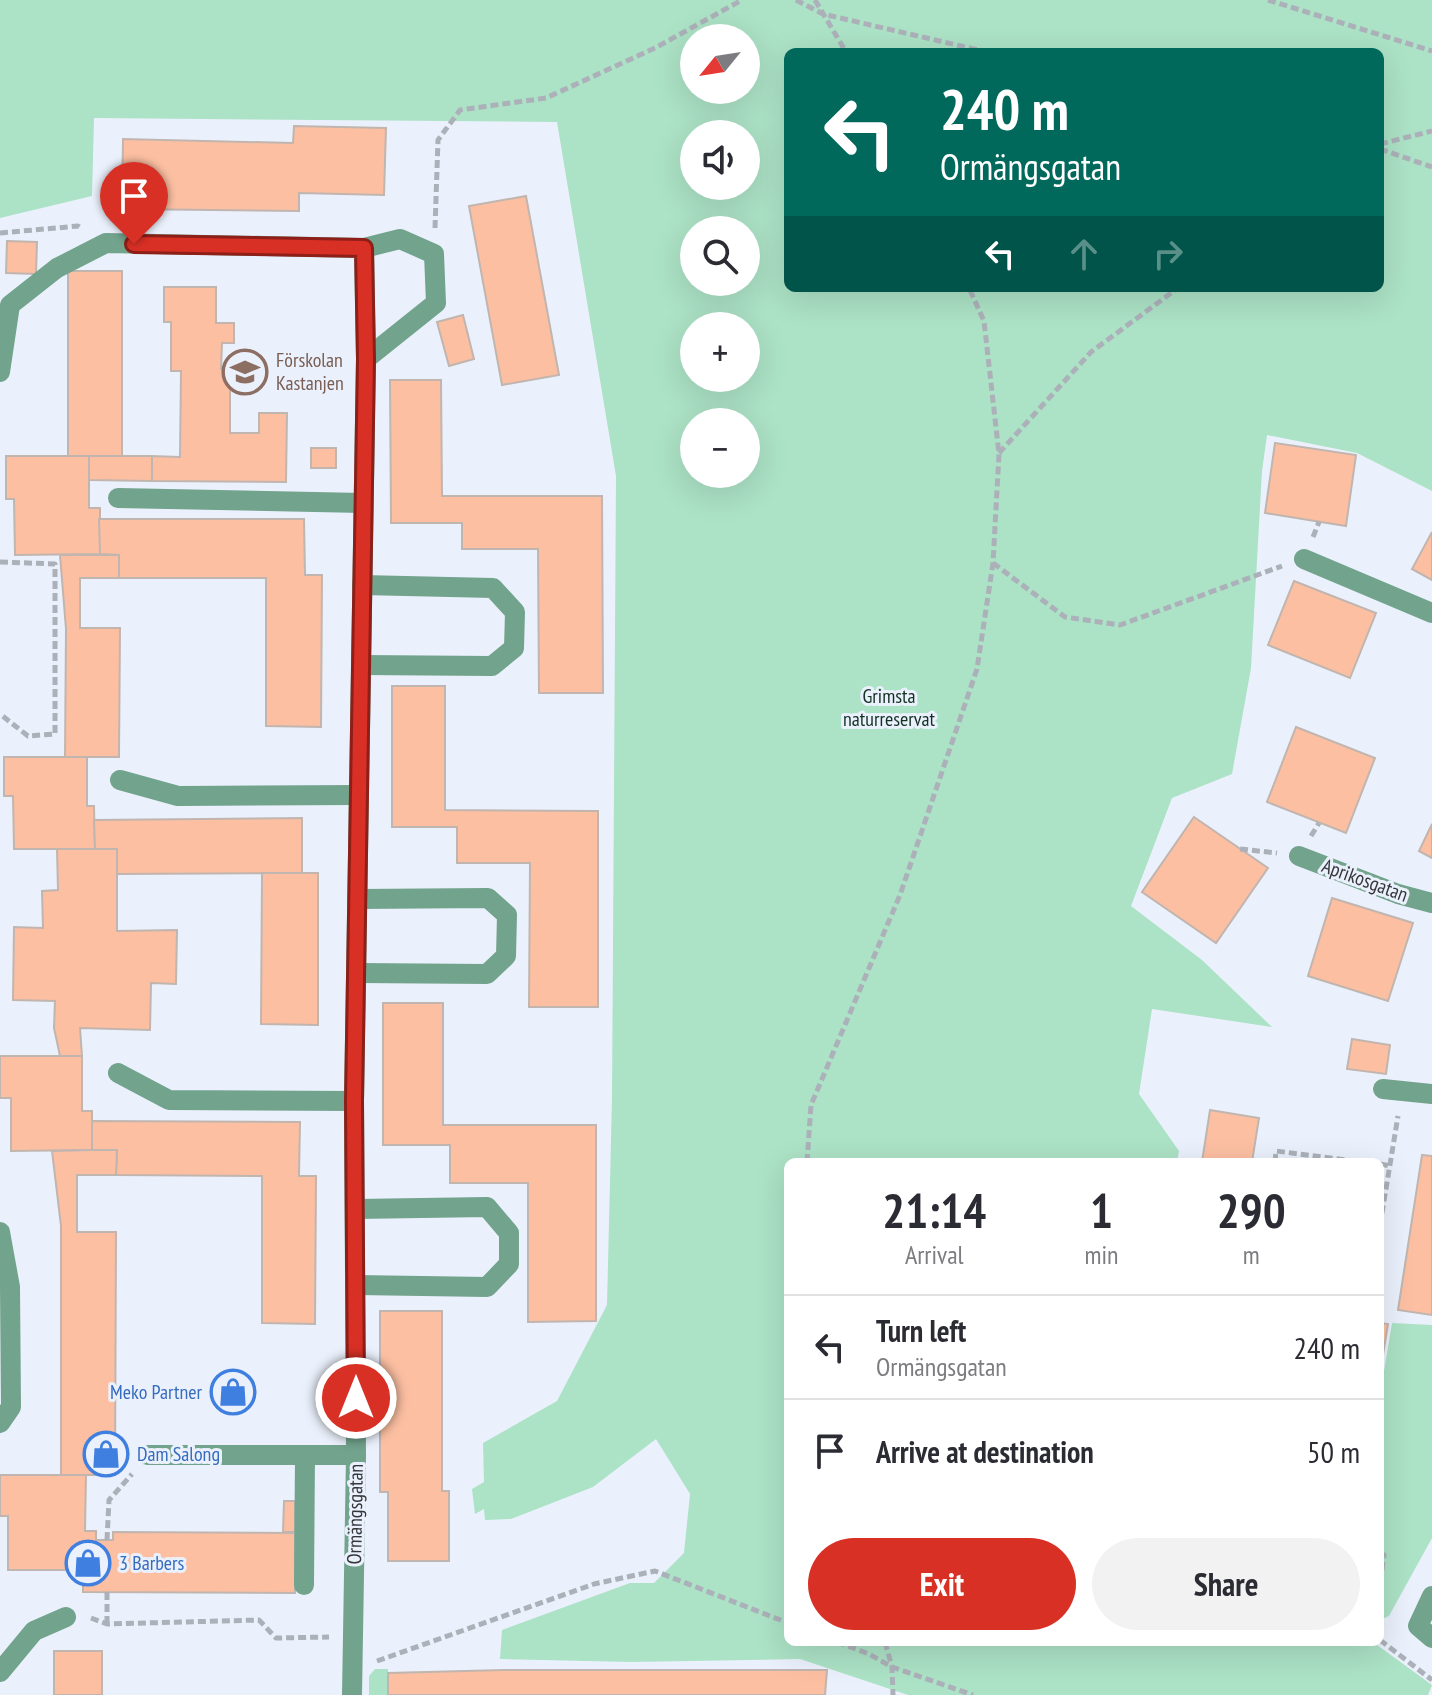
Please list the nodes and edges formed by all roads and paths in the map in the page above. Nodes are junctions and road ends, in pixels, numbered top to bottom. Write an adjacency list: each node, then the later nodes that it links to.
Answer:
1 (742, 0): 16 (path)
2 (796, 0): 5 (path)
3 (815, 0): 5 (path)
4 (1268, 0): 8 (path)
5 (823, 14): 6 (path); 7 (path)
6 (844, 48)
7 (970, 48)
8 (1432, 51)
9 (1432, 131): 10 (path)
10 (1384, 145)
11 (1384, 148): 12 (path)
12 (1432, 167)
13 (78, 226): 14 (path)
14 (0, 233)
15 (364, 248): 16 (street); 19 (street, Ormängsgatan); 20 (street)
16 (434, 254): 19 (street)
17 (971, 292): 21 (path)
18 (1173, 292): 21 (path)
19 (366, 359): 23 (street, Ormängsgatan)
20 (0, 372)
21 (999, 454): 26 (path)
22 (118, 498): 23 (street)
23 (363, 503): 27 (street, Ormängsgatan)
24 (1304, 559): 26 (path); 28 (street)
25 (0, 562): 30 (path)
26 (993, 563): 42 (path)
27 (362, 585): 29 (street, Ormängsgatan); 29 (street)
28 (1432, 613)
29 (361, 665): 32 (street, Ormängsgatan)
30 (0, 714)
31 (120, 780): 32 (street)
32 (359, 795): 35 (street, Ormängsgatan)
33 (1240, 849): 34 (path)
34 (1299, 856): 36 (street, Aprikosgatan)
35 (358, 899): 37 (street, Ormängsgatan); 37 (street)
36 (1432, 903)
37 (357, 973): 41 (street, Ormängsgatan)
38 (118, 1073): 41 (street)
39 (1392, 1090): 40 (street); 46 (path)
40 (1432, 1094)
41 (354, 1101): 48 (street, Ormängsgatan)
42 (807, 1158)
43 (1275, 1158): 44 (path)
44 (1331, 1158)
45 (1384, 1165): 46 (path)
46 (1390, 1166): 47 (path)
47 (1384, 1201)
48 (356, 1209): 50 (street, Ormängsgatan); 50 (street)
49 (0, 1232): 51 (street)
50 (356, 1285): 54 (street, Ormängsgatan)
51 (0, 1423)
52 (147, 1455): 53 (street); 55 (path)
53 (305, 1455): 54 (street); 56 (street)
54 (356, 1455): 62 (street, Ormängsgatan)
55 (107, 1540)
56 (304, 1585)
57 (107, 1592): 61 (path)
58 (1432, 1596): 63 (street)
59 (74, 1616): 61 (path); 69 (street)
60 (784, 1621): 68 (path)
61 (107, 1624): 62 (path)
62 (354, 1637): 68 (street, Ormängsgatan)
63 (1432, 1638)
64 (1384, 1643): 70 (path)
65 (848, 1646): 67 (path)
66 (886, 1646): 67 (path)
67 (892, 1667): 72 (path); 73 (path)
68 (354, 1669): 71 (street, Ormängsgatan)
69 (0, 1672)
70 (1432, 1680)
71 (352, 1695)
72 (893, 1695)
73 (973, 1695)

